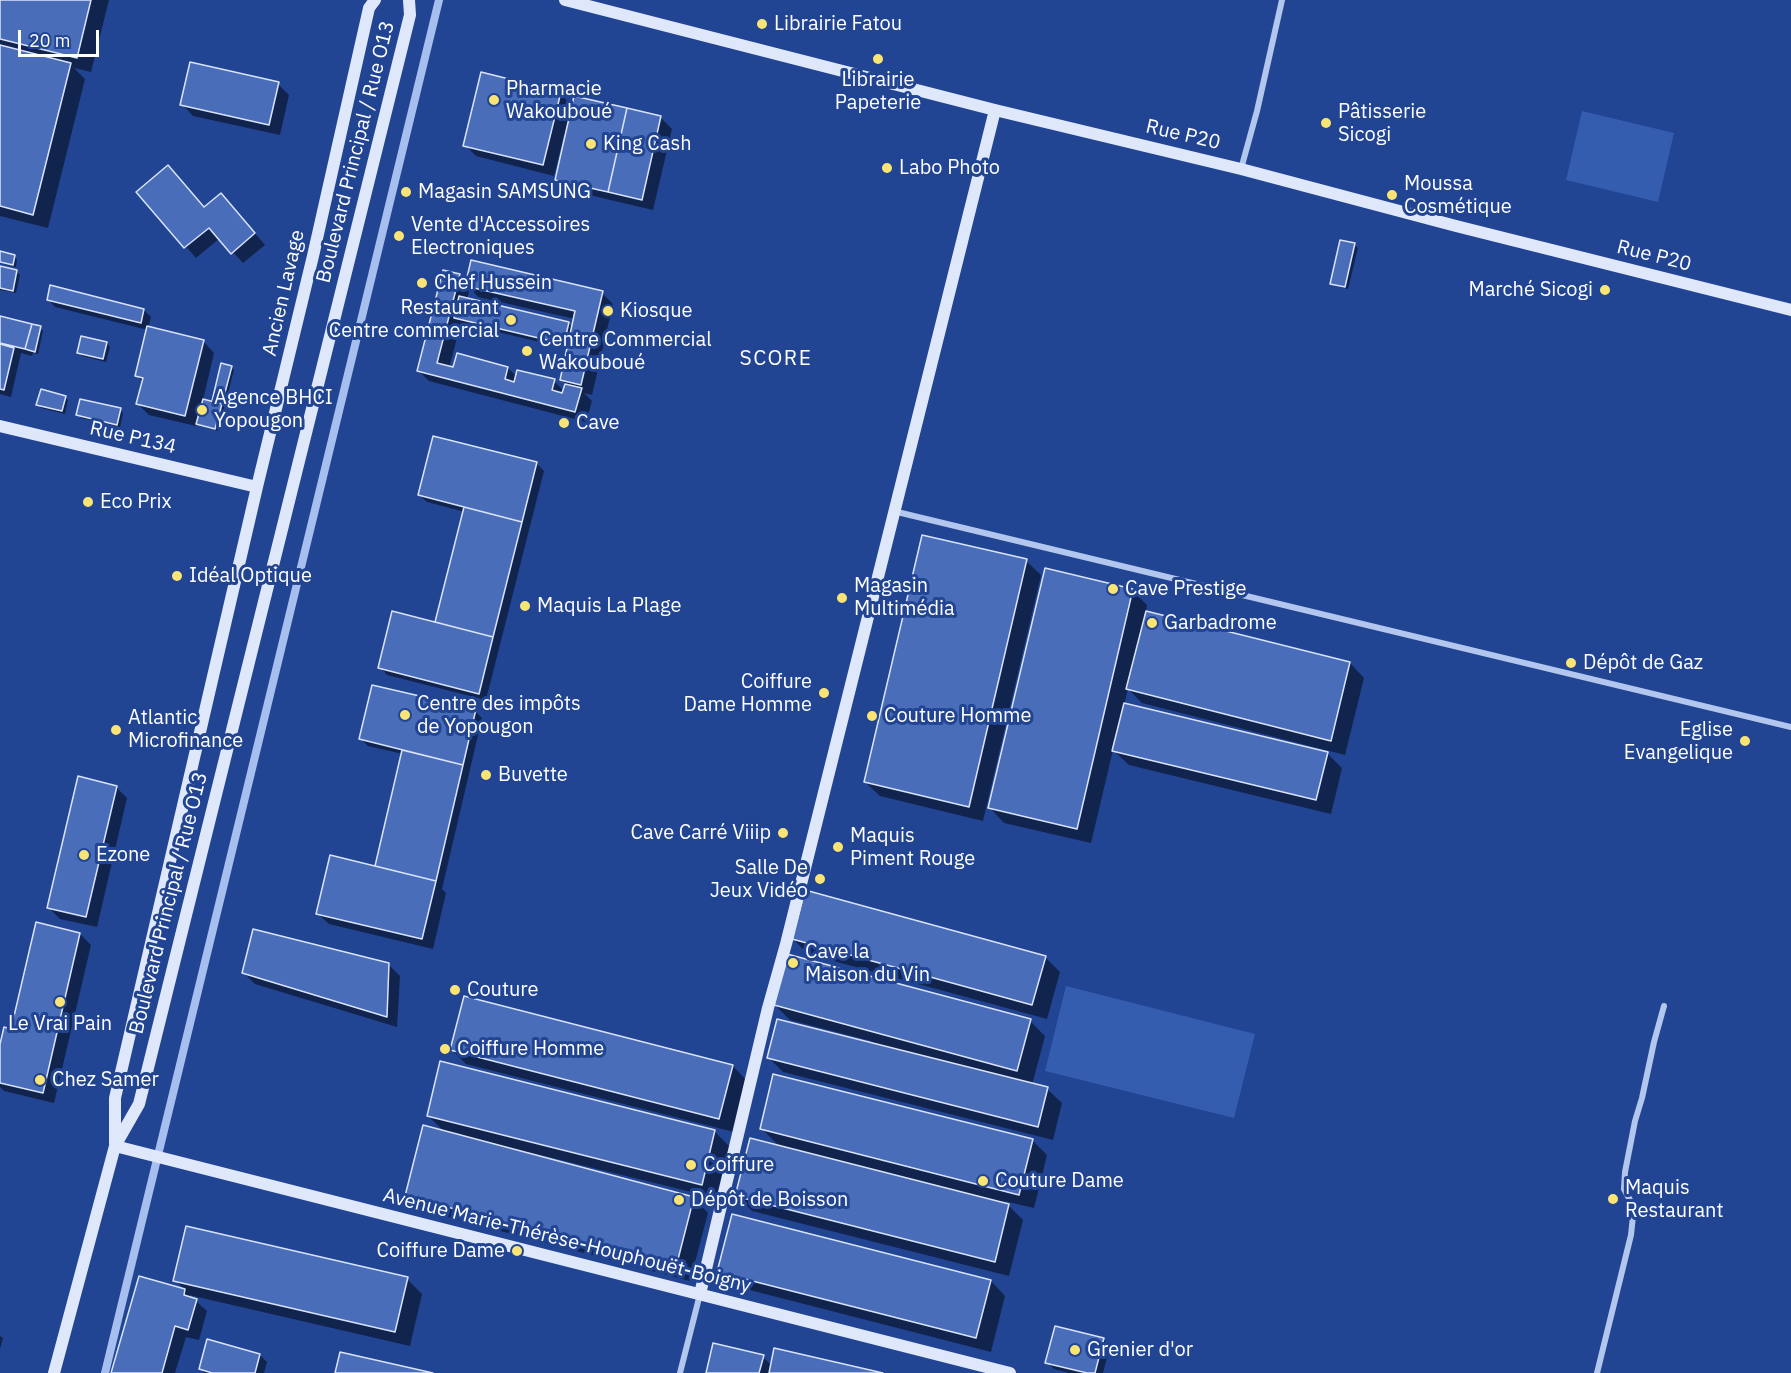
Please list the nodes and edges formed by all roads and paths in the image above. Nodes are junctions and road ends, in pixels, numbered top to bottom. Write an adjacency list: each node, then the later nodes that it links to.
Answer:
1 (375, 0): 9 (street, Ancien Lavage)
2 (409, 0): 14 (street, Boulevard Principal / Rue O13)
3 (565, 0): 5 (street, Rue P20)
4 (1282, 0): 6 (street)
5 (994, 110): 6 (street, Rue P20); 10 (street)
6 (1241, 169): 7 (street, Rue P20)
7 (1791, 310)
8 (0, 426): 9 (street, Rue P134)
9 (257, 487): 12 (street, Ancien Lavage)
10 (893, 511): 11 (street); 15 (street)
11 (1791, 727)
12 (182, 807): 14 (street, Boulevard Principal / Rue O13)
13 (1665, 1006): 19 (street)
14 (115, 1146): 15 (street, Avenue Marie-Thérèse-Houphouët-Boigny); 16 (street, Boulevard Principal / Rue O13)
15 (700, 1294): 17 (street); 18 (street, Avenue Marie-Thérèse-Houphouët-Boigny)
16 (54, 1373)
17 (680, 1373)
18 (1010, 1373)
19 (1597, 1373)

